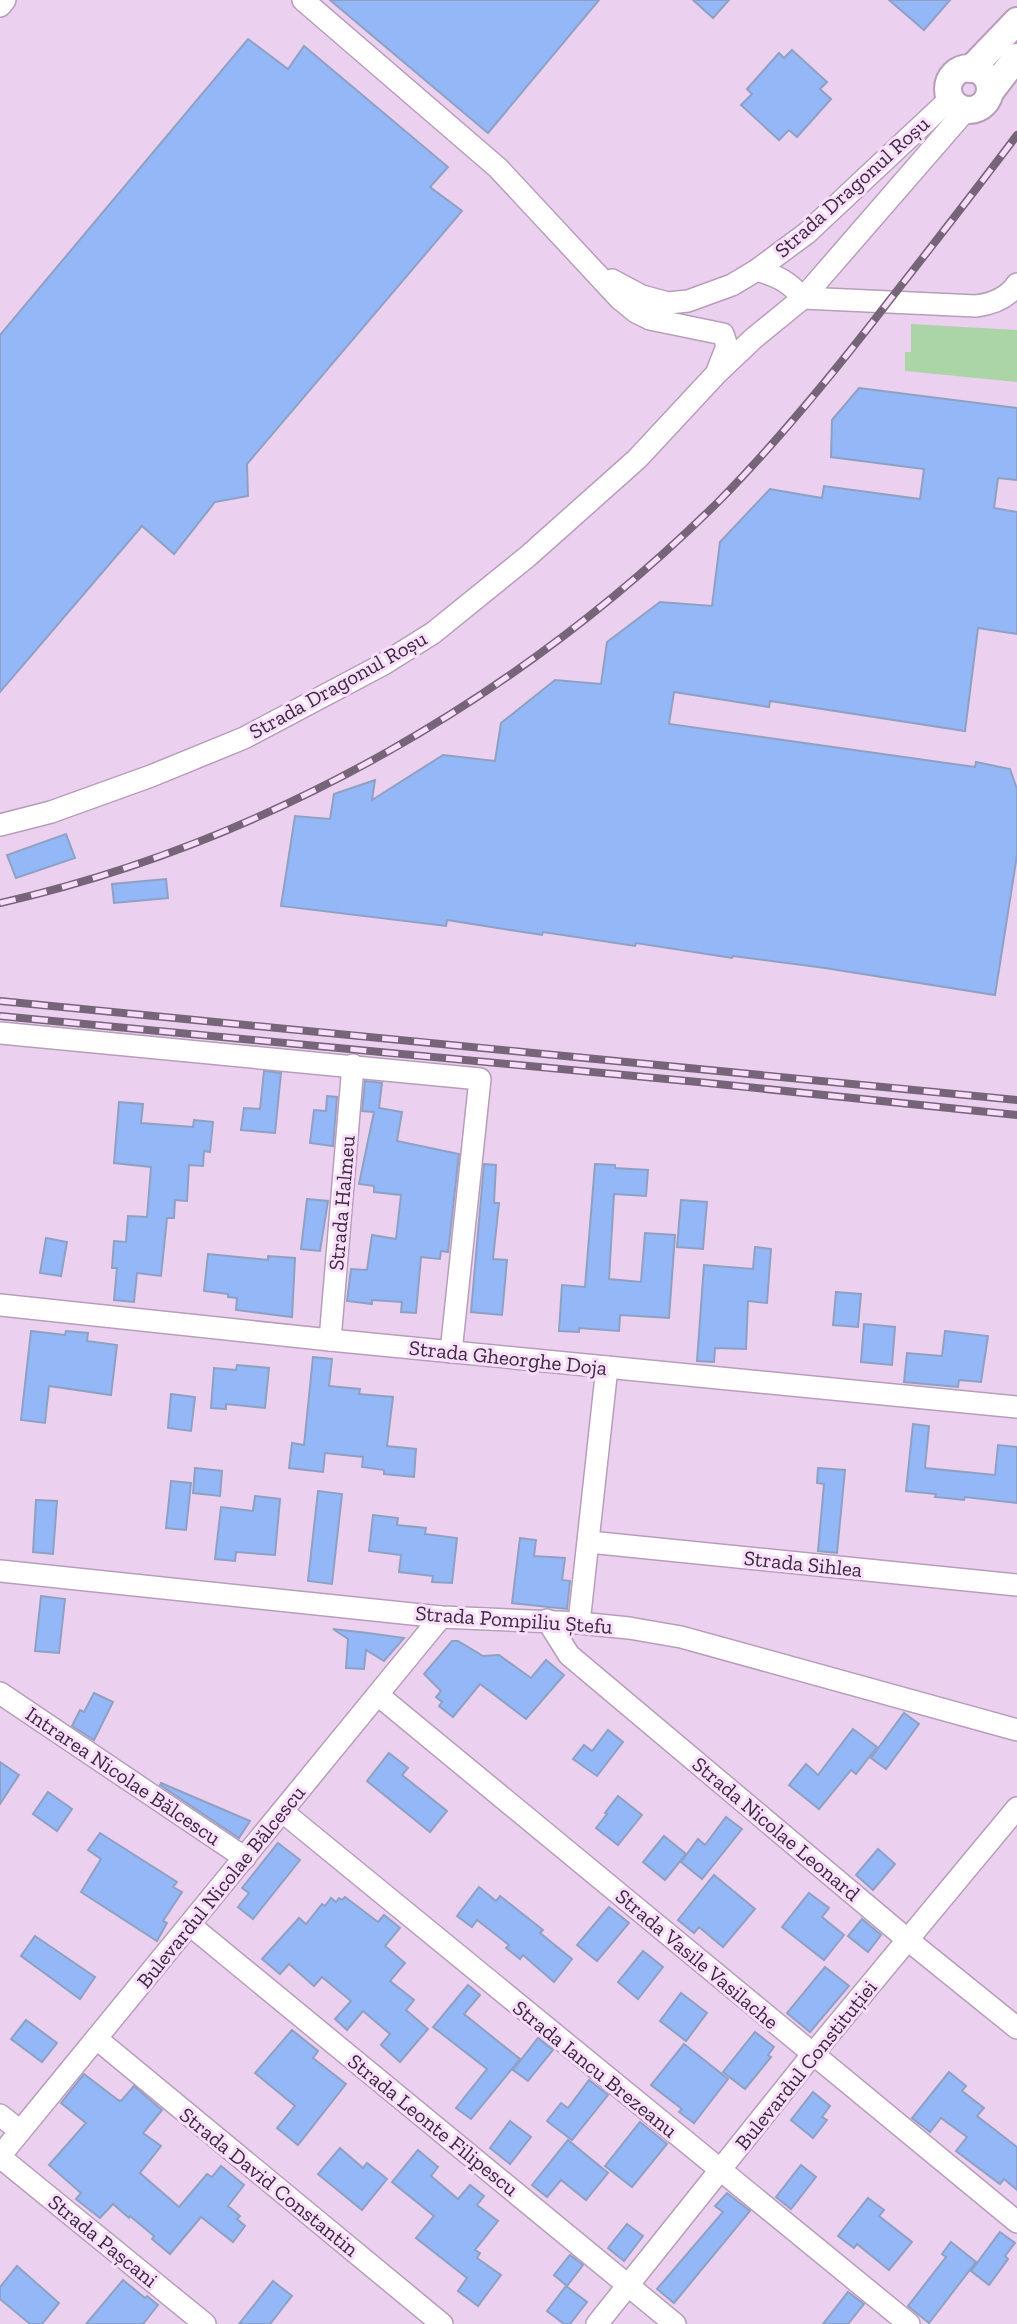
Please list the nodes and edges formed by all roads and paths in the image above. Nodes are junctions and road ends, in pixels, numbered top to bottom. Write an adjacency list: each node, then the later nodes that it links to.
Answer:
1 (5, 0): 3 (street)
2 (303, 0): 10 (street, Strada Dragonul Roșu)
3 (0, 6)
4 (1017, 21): 6 (street)
5 (1017, 57): 7 (street)
6 (971, 68): 7 (street); 8 (street)
7 (990, 92): 8 (street)
8 (958, 105): 9 (street, Strada Dragonul Roșu); 12 (street, Strada Dragonul Roșu)
9 (757, 270): 10 (street, Strada Dragonul Roșu); 12 (street)
10 (598, 273): 13 (street, Strada Dragonul Roșu)
11 (1017, 284): 12 (street)
12 (803, 298): 13 (street, Strada Dragonul Roșu)
13 (716, 373): 14 (street, Strada Dragonul Roșu)
14 (0, 825)
15 (0, 1033): 16 (street)
16 (353, 1065): 18 (street, Strada Halmeu); 19 (street)
17 (0, 1305): 18 (street, Strada Gheorghe Doja)
18 (330, 1340): 19 (street, Strada Gheorghe Doja)
19 (451, 1352): 20 (street, Strada Gheorghe Doja)
20 (607, 1367): 21 (street, Strada Gheorghe Doja); 22 (street)
21 (1017, 1407)
22 (589, 1542): 24 (street, Strada Sihlea); 27 (street)
23 (0, 1572): 25 (street, Strada Pompiliu Ștefu)
24 (1017, 1585)
25 (441, 1617): 26 (street, Strada Pompiliu Ștefu); 29 (street, Bulevardul Nicolae Bălcescu)
26 (547, 1620): 27 (street, Strada Pompiliu Ștefu); 35 (street, Strada Nicolae Leonard)
27 (579, 1623): 30 (street, Strada Pompiliu Ștefu)
28 (0, 1693): 33 (street, Intrarea Nicolae Bălcescu)
29 (378, 1695): 31 (street, Bulevardul Nicolae Bălcescu); 38 (street, Strada Vasile Vasilache)
30 (1017, 1730)
31 (283, 1812): 33 (street, Bulevardul Nicolae Bălcescu); 42 (street, Strada Iancu Brezeanu)
32 (1013, 1820): 35 (street, Bulevardul Constituției)
33 (245, 1858): 34 (street, Bulevardul Nicolae Bălcescu)
34 (191, 1925): 37 (street, Bulevardul Nicolae Bălcescu); 44 (street, Strada Leonte Filipescu)
35 (908, 1940): 36 (street, Strada Nicolae Leonard); 38 (street, Bulevardul Constituției)
36 (1017, 2028)
37 (97, 2039): 40 (street, Bulevardul Nicolae Bălcescu); 46 (street, Strada David Constantin)
38 (813, 2055): 42 (street, Bulevardul Constituției); 43 (street, Strada Vasile Vasilache)
39 (0, 2115): 40 (street)
40 (20, 2131): 41 (street, Bulevardul Nicolae Bălcescu)
41 (0, 2157): 45 (street, Strada Pașcani)
42 (720, 2171): 44 (street, Bulevardul Constituției); 49 (street, Strada Iancu Brezeanu)
43 (1017, 2222)
44 (628, 2285): 47 (street, Bulevardul Constituției); 48 (street, Strada Leonte Filipescu)
45 (205, 2324)
46 (442, 2324)
47 (597, 2324)
48 (675, 2324)
49 (909, 2324)

